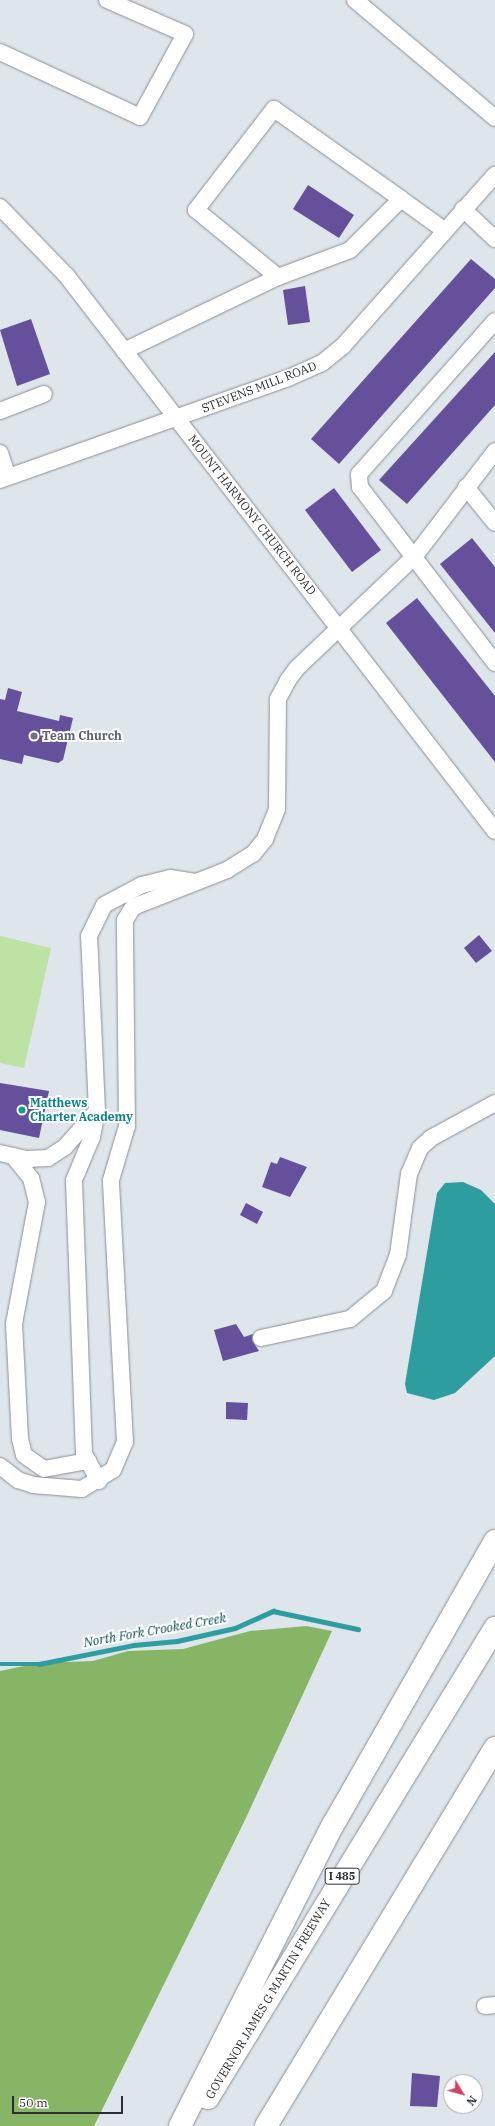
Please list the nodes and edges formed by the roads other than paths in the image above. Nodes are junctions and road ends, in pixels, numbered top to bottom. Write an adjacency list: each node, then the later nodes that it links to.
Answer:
1 (107, 0): 3 (street)
2 (355, 0): 4 (street)
3 (0, 52)
4 (495, 118)
5 (495, 175): 8 (street, STEVENS MILL ROAD)
6 (401, 199): 9 (street); 11 (street); 11 (street)
7 (0, 207): 13 (street, MOUNT HARMONY CHURCH ROAD)
8 (463, 209): 9 (street, STEVENS MILL ROAD); 10 (street)
9 (444, 230): 16 (street, STEVENS MILL ROAD)
10 (495, 239)
11 (278, 278): 13 (street)
12 (495, 322): 22 (street)
13 (124, 351): 16 (street, MOUNT HARMONY CHURCH ROAD)
14 (44, 394): 15 (street)
15 (0, 411)
16 (176, 417): 19 (street, STEVENS MILL ROAD); 23 (street, MOUNT HARMONY CHURCH ROAD)
17 (495, 451): 20 (street)
18 (0, 453): 19 (street)
19 (4, 478)
20 (466, 487): 21 (street); 22 (street)
21 (495, 524)
22 (414, 557): 23 (street); 24 (street)
23 (340, 629): 25 (street, MOUNT HARMONY CHURCH ROAD); 26 (street)
24 (495, 663)
25 (495, 831)
26 (196, 882): 28 (street); 33 (street)
27 (495, 1103): 30 (street)
28 (98, 1111): 29 (street); 31 (street)
29 (6, 1154): 31 (street)
30 (261, 1338)
31 (88, 1461): 33 (street)
32 (0, 1466): 33 (street)
33 (99, 1481)
34 (495, 1540): 37 (highway)
35 (495, 1628): 38 (highway, GOVERNOR JAMES G MARTIN FREEWAY / I 485)
36 (495, 1748): 39 (highway)
37 (180, 2126)
38 (192, 2126)
39 (266, 2126)

